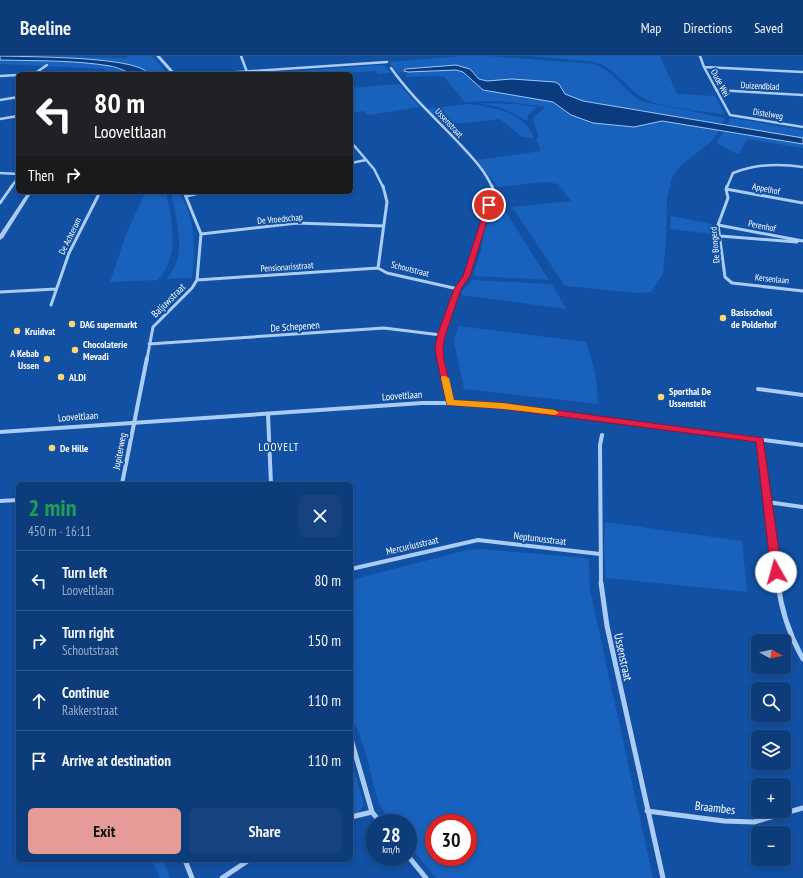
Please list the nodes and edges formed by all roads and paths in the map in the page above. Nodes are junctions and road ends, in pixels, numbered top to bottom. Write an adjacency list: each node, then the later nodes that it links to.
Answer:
1 (160, 56): 9 (street)
2 (241, 56): 10 (street)
3 (700, 56): 6 (street, Oude Wei)
4 (386, 60): 10 (street)
5 (47, 65): 8 (street)
6 (704, 67): 11 (street); 14 (street, Oude Wei)
7 (391, 68): 46 (street, Ussenstraat)
8 (37, 72)
9 (172, 72)
10 (247, 72)
11 (803, 72)
12 (0, 76): 13 (street)
13 (16, 76)
14 (716, 90): 15 (street, Duizendblad); 18 (street, Oude Wei)
15 (803, 95)
16 (16, 97): 17 (street)
17 (0, 100)
18 (730, 115): 21 (street, Distelweg)
19 (16, 116): 20 (street)
20 (0, 119)
21 (803, 127)
22 (353, 144): 23 (street, Schoutstraat)
23 (366, 160): 24 (street); 37 (street, Schoutstraat)
24 (353, 163)
25 (803, 167): 29 (street, De Bongerd)
26 (0, 174): 27 (street)
27 (16, 174)
28 (16, 181): 34 (street)
29 (726, 188): 35 (street, Appelhof); 36 (street, De Bongerd)
30 (29, 194): 40 (street)
31 (99, 194): 45 (street, De Achterom)
32 (196, 194): 33 (street)
33 (187, 196): 38 (street, Baljuwstraat)
34 (0, 203)
35 (803, 203)
36 (718, 225): 39 (street, De Bongerd); 41 (street, Perenhof)
37 (384, 226): 38 (street, De Vroedschap); 42 (street, Schoutstraat)
38 (201, 234): 43 (street, Baljuwstraat)
39 (720, 236): 41 (street, Perenhof); 44 (street, De Bongerd)
40 (0, 238)
41 (803, 242)
42 (378, 268): 43 (street, Pensionarisstraat); 46 (street, Schoutstraat)
43 (197, 280): 51 (street, Baljuwstraat)
44 (739, 284): 47 (street, Kersenlaan)
45 (56, 289): 48 (street); 49 (street, De Achterom)
46 (458, 289): 50 (street)
47 (803, 291)
48 (0, 292)
49 (50, 305)
50 (441, 336): 51 (street, De Schepenen); 54 (street)
51 (149, 344): 56 (street, Baljuwstraat)
52 (758, 389): 53 (street)
53 (803, 395)
54 (450, 403): 55 (street, Looveltlaan); 59 (street, Looveltlaan)
55 (268, 414): 56 (street, Looveltlaan); 62 (street)
56 (135, 422): 57 (street, Looveltlaan); 61 (street, Jupiterweg)
57 (0, 432)
58 (602, 435): 68 (street, Ussenstraat)
59 (760, 440): 60 (street, Looveltlaan); 65 (street)
60 (803, 445)
61 (122, 482)
62 (271, 482)
63 (16, 500): 64 (street)
64 (0, 501)
65 (767, 502): 66 (street); 70 (street)
66 (803, 506)
67 (478, 540): 68 (street, Neptunusstraat); 69 (street, Mercuriusstraat)
68 (600, 554): 73 (street, Ussenstraat)
69 (353, 568)
70 (803, 660)
71 (353, 746): 74 (street)
72 (803, 808): 73 (street, Braambes)
73 (647, 811): 82 (street, Ussenstraat)
74 (372, 812): 75 (street)
75 (353, 817)
76 (186, 862): 79 (street)
77 (246, 862): 80 (street)
78 (416, 866): 81 (street)
79 (192, 878)
80 (222, 878)
81 (426, 878)
82 (663, 878)

